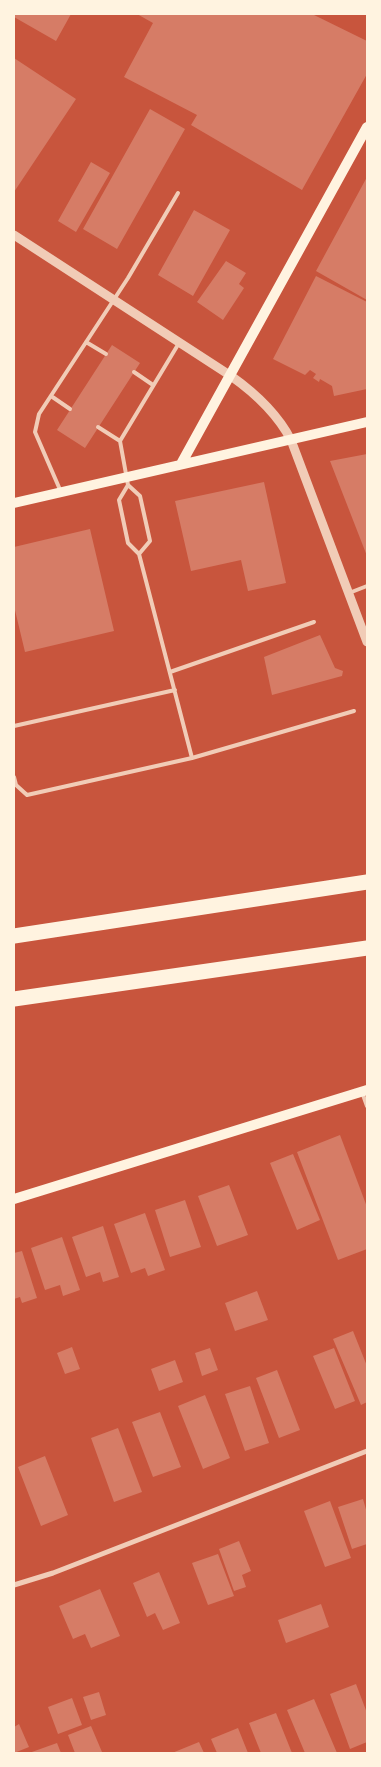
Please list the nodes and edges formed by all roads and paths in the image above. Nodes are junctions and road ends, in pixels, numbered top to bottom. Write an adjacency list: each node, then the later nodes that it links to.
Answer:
1 (367, 127): 9 (main road)
2 (178, 193): 4 (lane)
3 (14, 235): 4 (street)
4 (113, 300): 5 (lane); 6 (street)
5 (86, 342): 7 (lane); 11 (lane)
6 (179, 343): 9 (street); 10 (lane)
7 (106, 354)
8 (134, 372): 10 (lane)
9 (231, 376): 15 (street); 17 (main road)
10 (153, 386): 16 (lane)
11 (51, 396): 12 (lane); 19 (lane)
12 (70, 409)
13 (367, 422): 15 (main road)
14 (98, 427): 16 (lane)
15 (291, 440): 17 (main road); 23 (street)
16 (120, 441): 18 (lane)
17 (181, 464): 18 (main road)
18 (128, 481): 19 (main road); 21 (lane); 21 (lane)
19 (61, 492): 20 (main road)
20 (14, 503)
21 (139, 554): 26 (lane)
22 (367, 586): 23 (lane)
23 (349, 593): 25 (street)
24 (314, 622): 26 (lane)
25 (367, 642)
26 (170, 672): 27 (lane)
27 (175, 690): 29 (lane); 30 (lane)
28 (354, 711): 30 (lane)
29 (14, 726)
30 (192, 758): 31 (lane)
31 (14, 776)
32 (367, 882): 33 (highway)
33 (14, 936)
34 (367, 948): 35 (highway)
35 (14, 999)
36 (365, 1091): 37 (lane); 38 (main road)
37 (367, 1106)
38 (14, 1199)
39 (367, 1451): 40 (street)
40 (14, 1585)

